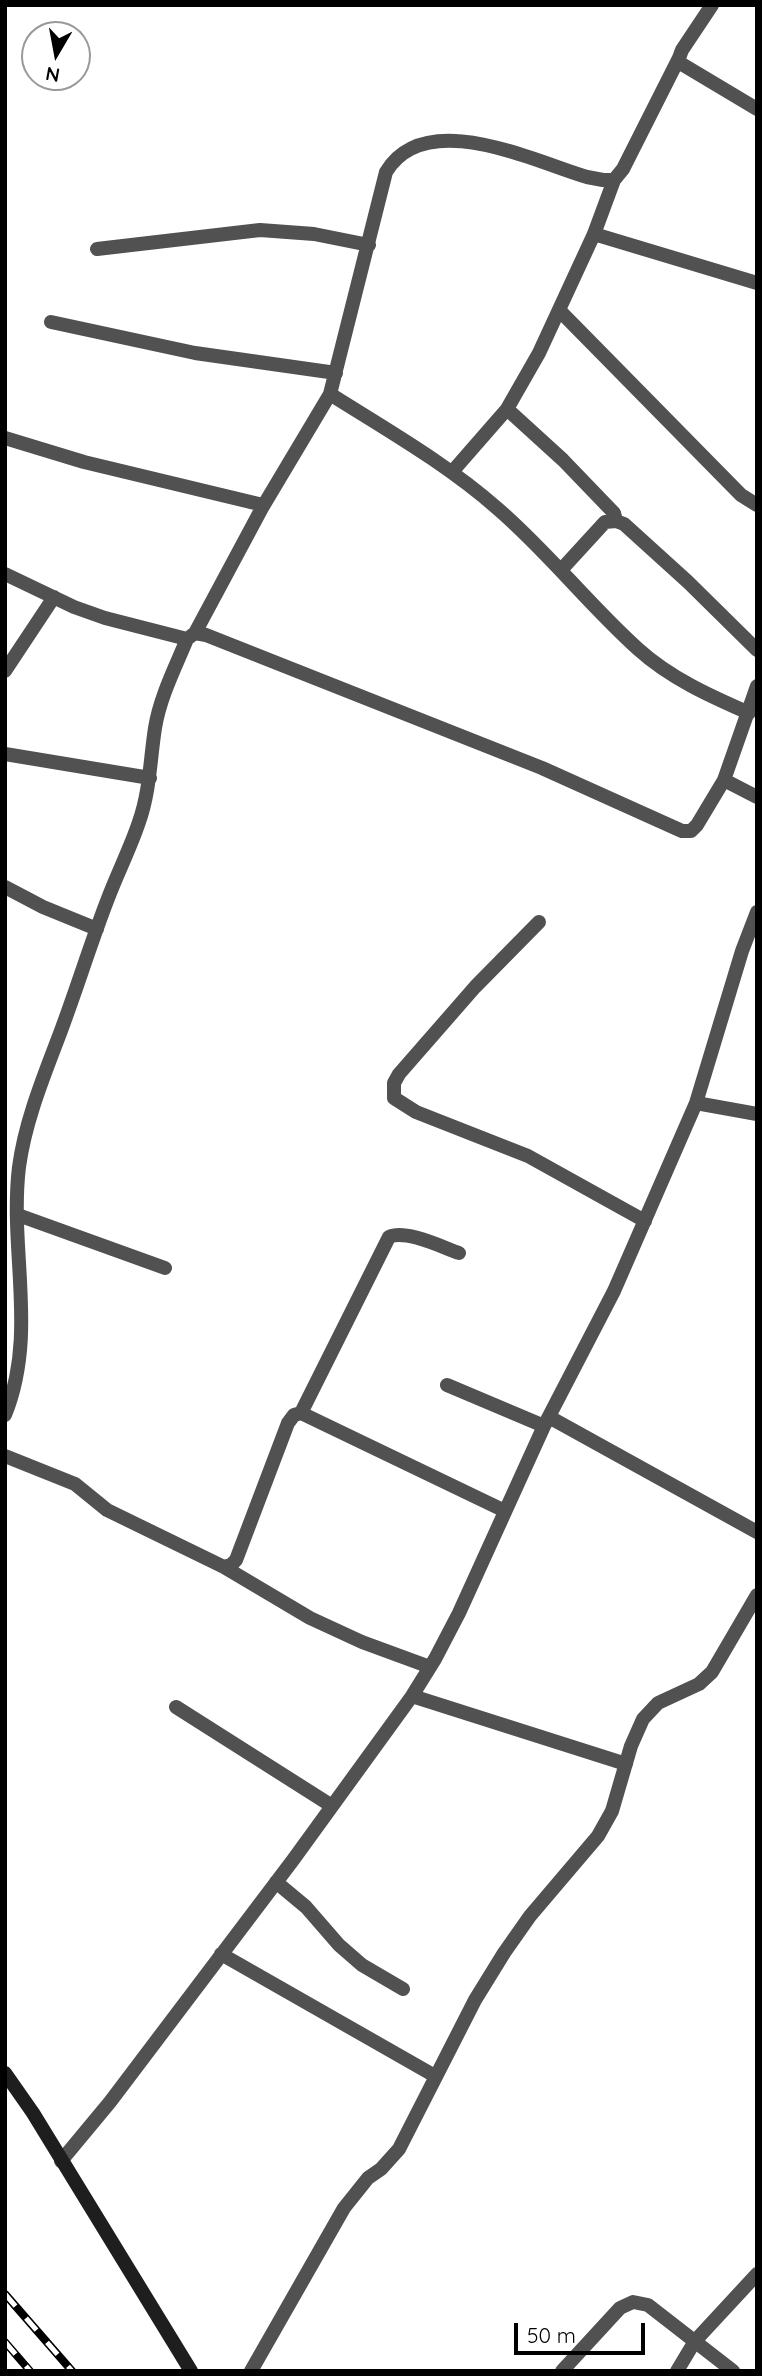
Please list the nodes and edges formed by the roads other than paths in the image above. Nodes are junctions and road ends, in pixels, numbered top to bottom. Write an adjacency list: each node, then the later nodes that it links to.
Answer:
1 (712, 5): 2 (street)
2 (679, 58): 3 (street); 4 (street)
3 (757, 109)
4 (614, 180): 5 (street); 6 (street)
5 (594, 234): 8 (street); 9 (street)
6 (369, 245): 7 (street); 11 (street)
7 (97, 249)
8 (757, 283)
9 (560, 311): 13 (street); 17 (street)
10 (51, 322): 11 (street)
11 (336, 373): 12 (street)
12 (330, 394): 15 (street); 16 (street)
13 (506, 409): 15 (street); 18 (street)
14 (5, 438): 16 (street)
15 (452, 472): 19 (street)
16 (263, 505): 22 (street)
17 (757, 505)
18 (616, 521): 19 (street); 23 (street)
19 (561, 570): 26 (street)
20 (5, 574): 21 (street)
21 (54, 597): 22 (street); 24 (street)
22 (191, 636): 28 (street); 29 (street)
23 (757, 650)
24 (5, 671)
25 (757, 687): 26 (street)
26 (749, 713): 29 (street)
27 (5, 754): 28 (street)
28 (150, 778): 34 (street)
29 (724, 780): 30 (street)
30 (757, 797)
31 (5, 887): 34 (street)
32 (757, 912): 35 (street)
33 (539, 922): 38 (street)
34 (97, 929): 37 (street)
35 (696, 1103): 36 (street); 38 (street)
36 (757, 1114)
37 (19, 1215): 40 (street); 43 (street)
38 (645, 1221): 44 (street)
39 (459, 1253): 42 (street)
40 (165, 1268)
41 (447, 1385): 44 (street)
42 (300, 1413): 46 (street); 48 (street)
43 (5, 1415)
44 (546, 1422): 46 (street); 47 (street)
45 (5, 1456): 48 (street)
46 (505, 1511): 50 (street)
47 (757, 1532)
48 (224, 1567): 50 (street)
49 (757, 1595): 53 (street)
50 (430, 1667): 51 (street)
51 (412, 1696): 53 (street); 54 (street)
52 (176, 1707): 54 (street)
53 (626, 1764): 59 (street)
54 (332, 1806): 55 (street)
55 (276, 1882): 56 (street); 57 (street)
56 (220, 1954): 59 (street); 60 (street)
57 (403, 1989)
58 (5, 2073): 60 (main road)
59 (435, 2076): 64 (street)
60 (61, 2161): 63 (main road)
61 (757, 2274): 62 (street)
62 (695, 2341): 65 (street); 66 (street); 67 (street)
63 (191, 2371)
64 (251, 2371)
65 (562, 2371)
66 (677, 2371)
67 (733, 2371)

